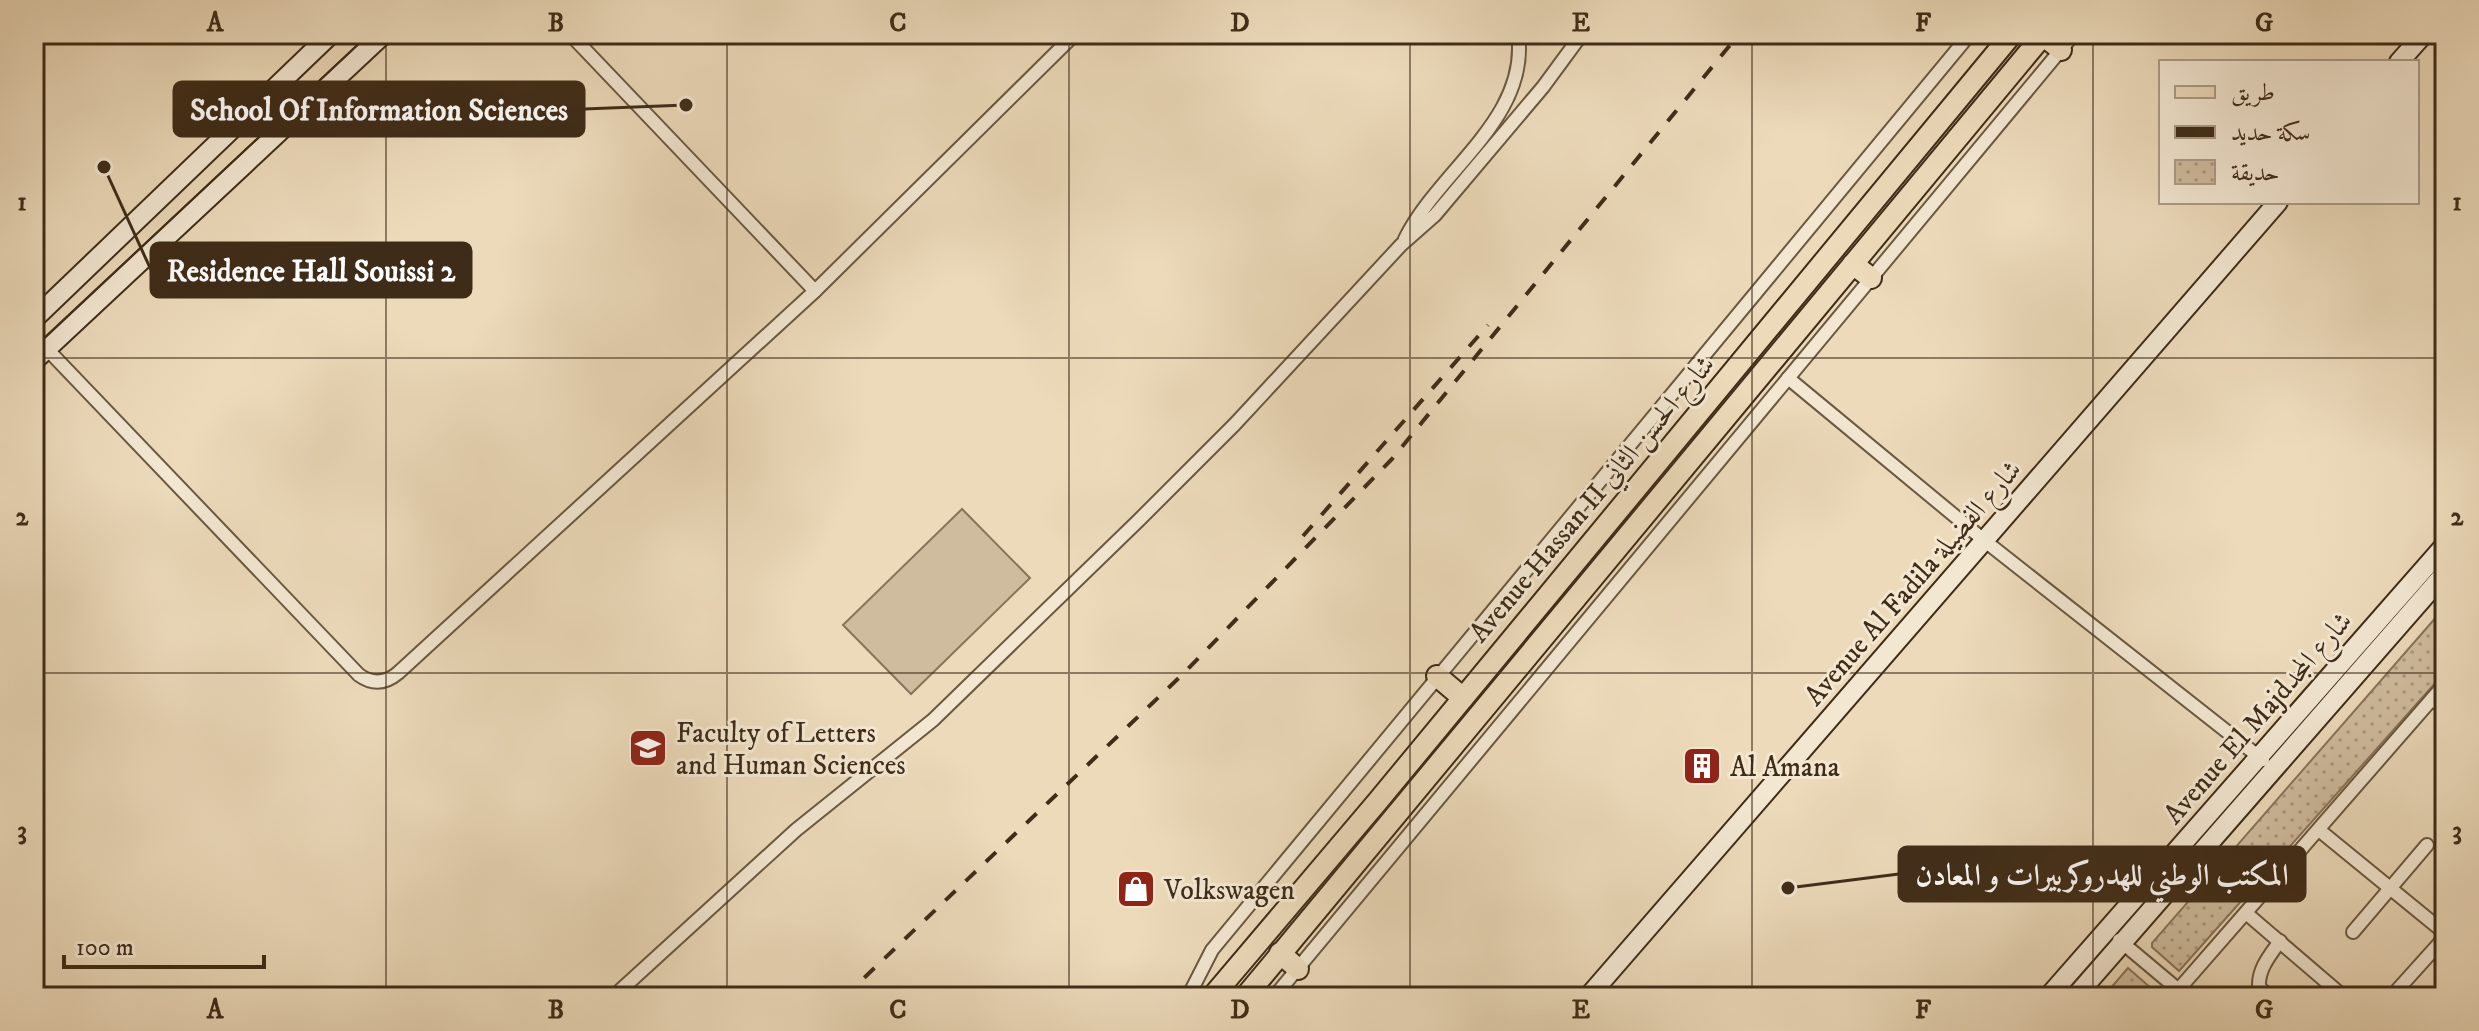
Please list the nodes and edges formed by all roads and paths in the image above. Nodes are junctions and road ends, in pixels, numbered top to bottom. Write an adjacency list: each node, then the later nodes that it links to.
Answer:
1 (331, 34): 18 (street)
2 (384, 34): 19 (street)
3 (570, 34): 17 (street)
4 (1075, 34): 17 (street)
5 (1518, 34): 14 (street)
6 (1582, 34): 14 (street)
7 (1970, 34): 24 (street)
8 (2012, 34): 26 (main road, Avenue Hassan II شارع الحسن الثاني)
9 (2424, 34): 12 (street)
10 (2044, 35): 11 (main road); 15 (main road, Avenue Hassan II شارع الحسن الثاني)
11 (2067, 42): 16 (street)
12 (2401, 60)
13 (2276, 204): 21 (street, Avenue Al Fadila شارع الفضيلة)
14 (1401, 245): 48 (street)
15 (1853, 264): 16 (main road); 43 (main road, Avenue Hassan II شارع الحسن الثاني)
16 (1871, 278): 20 (street)
17 (815, 291): 19 (street)
18 (34, 319)
19 (40, 355)
20 (1788, 378): 21 (street); 45 (street)
21 (1985, 541): 29 (street); 52 (street, Avenue Al Fadila شارع الفضيلة)
22 (2445, 545): 29 (street, Avenue El Majdشارع المجد)
23 (2445, 573): 30 (street, Avenue El Majdشارع المجد)
24 (1437, 676): 26 (main road); 49 (street)
25 (2445, 684): 27 (street)
26 (1463, 698): 50 (main road, Avenue Hassan II شارع الحسن الثاني)
27 (2432, 699): 28 (street); 31 (street)
28 (2445, 709)
29 (2259, 756): 30 (street); 32 (street, Avenue El Majdشارع المجد)
30 (2275, 769): 34 (street, Avenue El Majdشارع المجد)
31 (2319, 830): 35 (street); 36 (street)
32 (2185, 841): 34 (street); 37 (street, Avenue El Majdشارع المجد)
33 (2427, 845): 35 (street)
34 (2200, 854): 41 (street, Avenue El Majdشارع المجد)
35 (2391, 890): 38 (street); 39 (street)
36 (2246, 913): 40 (street); 47 (street)
37 (2107, 930): 41 (street); 53 (street, Avenue El Majdشارع المجد)
38 (2353, 932)
39 (2445, 935): 42 (street)
40 (2280, 941): 55 (street); 56 (street)
41 (2122, 943): 47 (street); 54 (street, Avenue El Majdشارع المجد)
42 (2433, 950): 44 (street); 57 (street)
43 (1280, 953): 45 (main road); 46 (main road, Avenue Hassan II شارع الحسن الثاني)
44 (2445, 960)
45 (1298, 969): 51 (street)
46 (1250, 995)
47 (2179, 995)
48 (613, 997)
49 (1188, 997)
50 (1212, 997)
51 (1274, 997)
52 (1588, 997)
53 (2048, 997)
54 (2075, 997)
55 (2269, 997)
56 (2344, 997)
57 (2391, 997)

